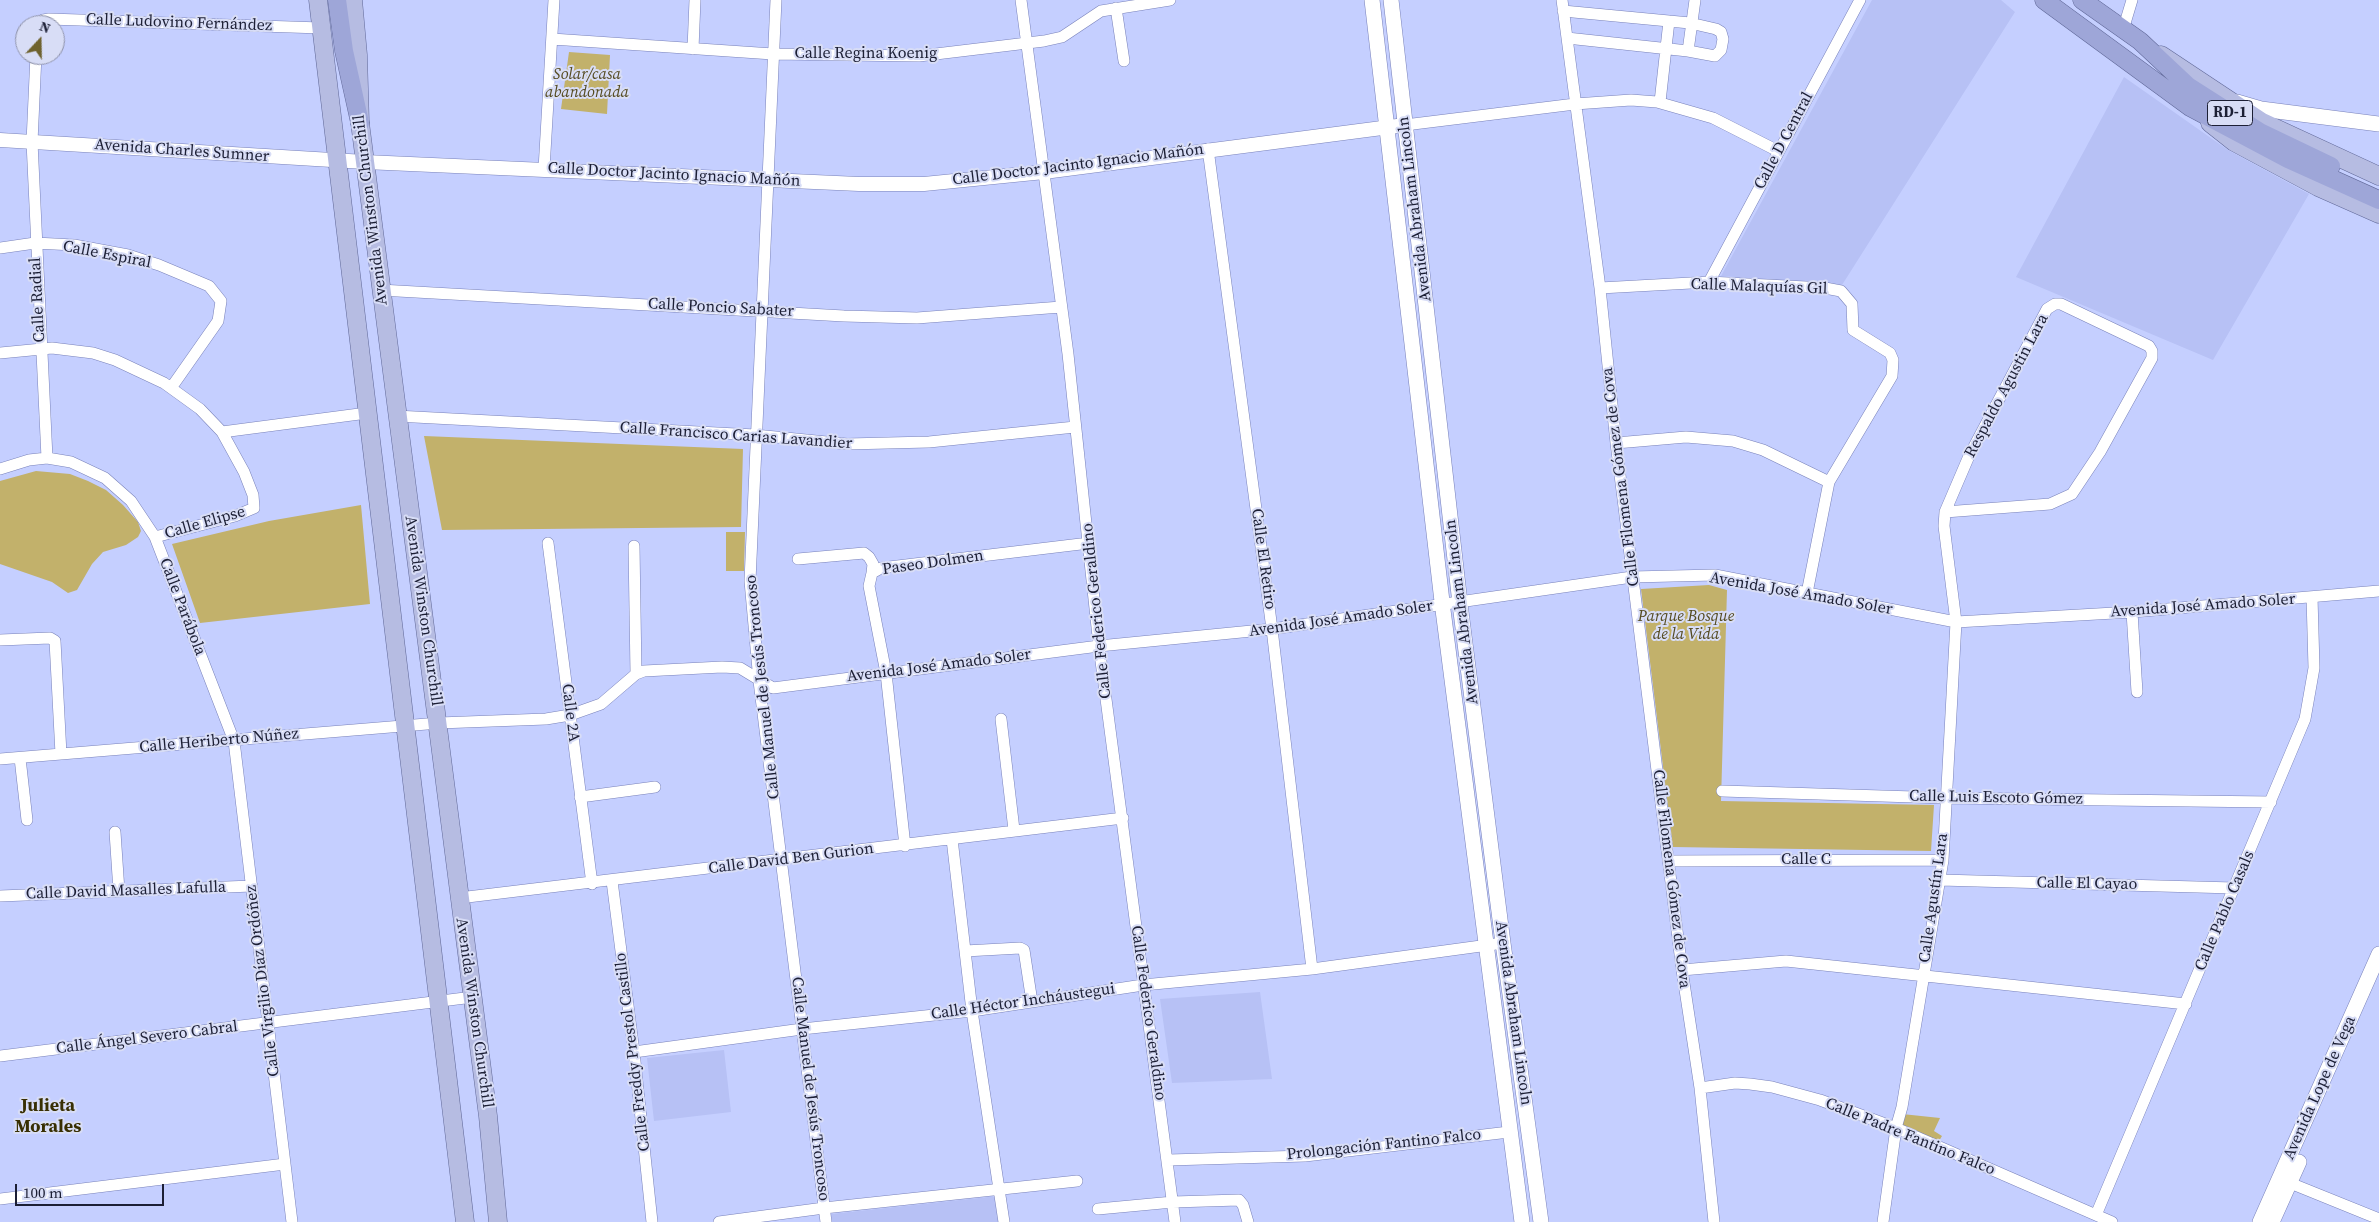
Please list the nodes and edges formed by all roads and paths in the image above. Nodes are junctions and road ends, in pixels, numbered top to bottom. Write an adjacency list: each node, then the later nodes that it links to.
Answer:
1 (318, 0): 21 (main road, Avenida Winston Churchill)
2 (337, 0): 37 (highway)
3 (353, 0): 37 (main road, Avenida Winston Churchill)
4 (554, 0): 24 (street)
5 (695, 0): 27 (street)
6 (776, 0): 30 (street, Calle Manuel de Jesús Troncoso)
7 (1021, 0): 26 (street, Calle Federico Geraldino)
8 (1170, 0): 17 (street, Calle Regina Koenig)
9 (1372, 0): 40 (main road, Avenida Abraham Lincoln)
10 (1391, 0): 39 (main road, Avenida Abraham Lincoln)
11 (1695, 0): 20 (street)
12 (1860, 0): 44 (street, Calle D Central)
13 (2044, 0): 36 (highway, RD-1)
14 (2082, 0): 22 (highway, RD-1)
15 (2132, 0): 22 (street)
16 (1562, 5): 19 (street); 23 (street, Calle Filomena Gómez de Cova)
17 (1116, 8): 26 (street, Calle Regina Koenig); 31 (street)
18 (65, 20): 21 (street, Calle Ludovino Fernández)
19 (1670, 21): 20 (street); 28 (street)
20 (1690, 23): 29 (street); 29 (street)
21 (321, 28): 45 (main road, Avenida Winston Churchill)
22 (2123, 30): 25 (highway, RD-1)
23 (1566, 38): 28 (street); 35 (street, Calle Filomena Gómez de Cova)
24 (552, 39): 27 (street, Calle Regina Koenig); 47 (street)
25 (2140, 41): 33 (main road, RD-1); 49 (highway, RD-1)
26 (1027, 43): 30 (street, Calle Regina Koenig); 48 (street, Calle Federico Geraldino)
27 (692, 48): 30 (street, Calle Regina Koenig)
28 (1668, 49): 29 (street); 34 (street)
29 (1688, 51)
30 (773, 54): 51 (street, Calle Manuel de Jesús Troncoso)
31 (1124, 61)
32 (36, 65): 42 (street)
33 (2225, 98): 38 (main road); 50 (main road, RD-1)
34 (1660, 102): 35 (street, Calle Doctor Jacinto Ignacio Mañón); 44 (street, Calle Doctor Jacinto Ignacio Mañón)
35 (1575, 104): 39 (street, Calle Doctor Jacinto Ignacio Mañón); 58 (street, Calle Filomena Gómez de Cova)
36 (2190, 107): 49 (highway, RD-1); 54 (main road, RD-1)
37 (360, 123): 46 (main road, Avenida Winston Churchill)
38 (2379, 124)
39 (1405, 125): 40 (street, Calle Doctor Jacinto Ignacio Mañón); 85 (main road, Avenida Abraham Lincoln)
40 (1386, 128): 43 (street, Calle Doctor Jacinto Ignacio Mañón); 86 (main road, Avenida Abraham Lincoln)
41 (0, 140): 42 (street, Avenida Charles Sumner)
42 (32, 142): 45 (street, Avenida Charles Sumner); 55 (street, Calle Radial)
43 (1208, 149): 48 (street, Calle Doctor Jacinto Ignacio Mañón); 89 (street, Calle El Retiro)
44 (1778, 150): 57 (street, Calle D Central)
45 (337, 160): 46 (street, Avenida Charles Sumner); 65 (main road, Avenida Winston Churchill)
46 (365, 162): 47 (street, Calle Doctor Jacinto Ignacio Mañón); 59 (main road, Avenida Winston Churchill)
47 (544, 169): 51 (street, Calle Doctor Jacinto Ignacio Mañón)
48 (1044, 172): 51 (street, Calle Doctor Jacinto Ignacio Mañón); 60 (street, Calle Federico Geraldino)
49 (2330, 172): 52 (highway, RD-1); 53 (highway, RD-1)
50 (2379, 176)
51 (768, 180): 61 (street, Calle Manuel de Jesús Troncoso)
52 (2379, 187)
53 (2379, 200)
54 (2379, 214)
55 (35, 243): 56 (street, Calle Espiral); 62 (street, Calle Radial); 64 (street, Calle Espiral)
56 (0, 248)
57 (1710, 282): 58 (street, Calle Malaquías Gil); 73 (street, Calle Malaquías Gil)
58 (1600, 288): 70 (street, Calle Filomena Gómez de Cova)
59 (380, 290): 61 (street, Calle Poncio Sabater); 66 (main road, Avenida Winston Churchill)
60 (1061, 307): 61 (street, Calle Poncio Sabater); 67 (street, Calle Federico Geraldino)
61 (761, 309): 69 (street, Calle Manuel de Jesús Troncoso)
62 (40, 348): 63 (street, Calle Elipse); 64 (street, Calle Elipse); 71 (street, Calle Radial)
63 (0, 353)
64 (171, 388): 68 (street, Calle Elipse)
65 (367, 413): 68 (street); 99 (main road, Avenida Winston Churchill)
66 (396, 416): 69 (street, Calle Francisco Carias Lavandier); 98 (main road, Avenida Winston Churchill)
67 (1075, 427): 69 (street, Calle Francisco Carias Lavandier); 77 (street, Calle Federico Geraldino)
68 (222, 432): 75 (street, Calle Elipse)
69 (756, 435): 94 (street, Calle Manuel de Jesús Troncoso)
70 (1616, 443): 73 (street); 81 (street, Calle Filomena Gómez de Cova)
71 (47, 458): 72 (street, Calle Parábola); 75 (street, Calle Parábola)
72 (0, 469)
73 (1829, 482): 83 (street, Calle Malaquías Gil)
74 (1945, 512): 74 (street, Respaldo Agustin Lara); 88 (street, Calle Agustín Lara)
75 (155, 537): 100 (street, Calle Parábola)
76 (548, 543): 96 (street, Calle 2A)
77 (1089, 543): 80 (street, Paseo Dolmen); 91 (street, Calle Federico Geraldino)
78 (634, 546): 93 (street)
79 (798, 559): 80 (street)
80 (872, 573): 92 (street, Paseo Dolmen)
81 (1632, 578): 83 (street, Avenida José Amado Soler); 85 (street, Avenida José Amado Soler); 117 (street, Calle Filomena Gómez de Cova)
82 (2379, 592): 84 (street, Avenida José Amado Soler)
83 (1807, 593): 88 (street, Avenida José Amado Soler)
84 (2312, 597): 87 (street, Avenida José Amado Soler); 108 (street, Calle Pablo Casals)
85 (1460, 603): 86 (street, Avenida José Amado Soler); 126 (main road, Avenida Abraham Lincoln)
86 (1442, 605): 89 (street, Avenida José Amado Soler); 127 (main road, Avenida Abraham Lincoln)
87 (2132, 612): 88 (street, Avenida José Amado Soler); 95 (street)
88 (1956, 622): 107 (street, Calle Agustín Lara)
89 (1272, 629): 91 (street, Avenida José Amado Soler); 130 (street, Calle El Retiro)
90 (0, 640): 101 (street)
91 (1099, 646): 92 (street, Avenida José Amado Soler); 109 (street, Calle Federico Geraldino)
92 (886, 673): 94 (street, Avenida José Amado Soler); 114 (street, Paseo Dolmen)
93 (636, 674): 94 (street, Avenida José Amado Soler); 96 (street)
94 (760, 681): 115 (street, Calle Manuel de Jesús Troncoso)
95 (2137, 692)
96 (570, 715): 98 (street); 106 (street, Calle 2A)
97 (1002, 719): 111 (street)
98 (438, 723): 99 (street, Calle Heriberto Núñez); 125 (main road, Avenida Winston Churchill)
99 (405, 726): 100 (street, Calle Heriberto Núñez); 136 (main road, Avenida Winston Churchill)
100 (234, 741): 101 (street, Calle Heriberto Núñez); 121 (street, Calle Virgilio Díaz Ordóñez)
101 (61, 754): 102 (street, Calle Heriberto Núñez)
102 (20, 758): 103 (street, Calle Heriberto Núñez); 110 (street)
103 (0, 759)
104 (655, 787): 106 (street)
105 (1722, 790): 107 (street, Calle Luis Escoto Gómez)
106 (580, 797): 120 (street, Calle 2A)
107 (1946, 798): 108 (street, Calle Luis Escoto Gómez); 116 (street, Calle Agustín Lara)
108 (2271, 802): 122 (street, Calle Pablo Casals)
109 (1123, 818): 111 (street, Calle David Ben Gurion); 134 (street, Calle Federico Geraldino)
110 (26, 820)
111 (1014, 830): 113 (street, Calle David Ben Gurion)
112 (115, 832): 123 (street)
113 (952, 840): 114 (street, Calle David Ben Gurion); 128 (street)
114 (905, 846): 115 (street, Calle David Ben Gurion)
115 (781, 860): 119 (street, Calle David Ben Gurion); 141 (street, Calle Manuel de Jesús Troncoso)
116 (1943, 860): 117 (street, Calle C); 118 (street, Calle Agustín Lara)
117 (1668, 861): 131 (street, Calle Filomena Gómez de Cova)
118 (1940, 880): 122 (street, Calle El Cayao); 132 (street, Calle Agustín Lara)
119 (612, 881): 120 (street, Calle David Ben Gurion); 142 (street, Calle Freddy Prestol Castillo)
120 (592, 884): 125 (street, Calle David Ben Gurion)
121 (252, 886): 123 (street, Calle David Masalles Lafulla); 140 (street, Calle Virgilio Díaz Ordóñez)
122 (2234, 888): 138 (street, Calle Pablo Casals)
123 (119, 891): 124 (street, Calle David Masalles Lafulla)
124 (0, 896)
125 (459, 898): 135 (main road, Avenida Winston Churchill)
126 (1503, 943): 127 (street, Calle Héctor Incháustegui); 168 (main road, Avenida Abraham Lincoln)
127 (1486, 945): 130 (street, Calle Héctor Incháustegui); 146 (main road, Avenida Abraham Lincoln)
128 (965, 952): 137 (street); 139 (street)
129 (2379, 954): 172 (main road, Avenida Lope de Vega)
130 (1312, 969): 134 (street, Calle Héctor Incháustegui)
131 (1682, 970): 132 (street); 144 (street, Calle Filomena Gómez de Cova)
132 (1923, 974): 138 (street); 145 (street, Calle Agustín Lara)
133 (2379, 978): 150 (main road, Avenida Lope de Vega)
134 (1143, 985): 137 (street, Calle Héctor Incháustegui); 147 (street, Calle Federico Geraldino)
135 (473, 997): 136 (street, Calle Ángel Severo Cabral); 160 (main road, Avenida Winston Churchill)
136 (438, 1002): 140 (street, Calle Ángel Severo Cabral); 159 (main road, Avenida Winston Churchill)
137 (1032, 1002): 139 (street, Calle Héctor Incháustegui)
138 (2186, 1004): 156 (street, Calle Pablo Casals)
139 (972, 1011): 141 (street, Calle Héctor Incháustegui); 151 (street)
140 (268, 1022): 143 (street, Calle Ángel Severo Cabral); 148 (street, Calle Virgilio Díaz Ordóñez)
141 (802, 1029): 142 (street, Calle Héctor Incháustegui); 154 (street, Calle Manuel de Jesús Troncoso)
142 (634, 1052): 161 (street, Calle Freddy Prestol Castillo)
143 (0, 1056)
144 (1700, 1088): 145 (street, Calle Padre Fantino Falco); 169 (street, Calle Filomena Gómez de Cova)
145 (1896, 1128): 156 (street, Calle Padre Fantino Falco); 170 (street, Calle Agustín Lara)
146 (1509, 1132): 147 (street, Prolongación Fantino Falco); 167 (main road, Avenida Abraham Lincoln)
147 (1169, 1160): 153 (street, Calle Federico Geraldino)
148 (285, 1164): 152 (street); 158 (street, Calle Virgilio Díaz Ordóñez)
149 (1077, 1181): 151 (street)
150 (2290, 1183): 157 (street); 173 (main road, Avenida Lope de Vega)
151 (1000, 1190): 154 (street); 164 (street)
152 (0, 1199)
153 (1173, 1202): 155 (street); 165 (street, Calle Federico Geraldino); 166 (street)
154 (824, 1208): 162 (street); 163 (street, Calle Manuel de Jesús Troncoso)
155 (1098, 1210)
156 (2096, 1215): 171 (street, Calle Padre Fantino Falco)
157 (2379, 1219)
158 (292, 1222)
159 (465, 1222)
160 (498, 1222)
161 (652, 1222)
162 (719, 1222)
163 (826, 1222)
164 (1004, 1222)
165 (1175, 1222)
166 (1248, 1222)
167 (1522, 1222)
168 (1541, 1222)
169 (1714, 1222)
170 (1883, 1222)
171 (2112, 1222)
172 (2260, 1222)
173 (2272, 1222)

